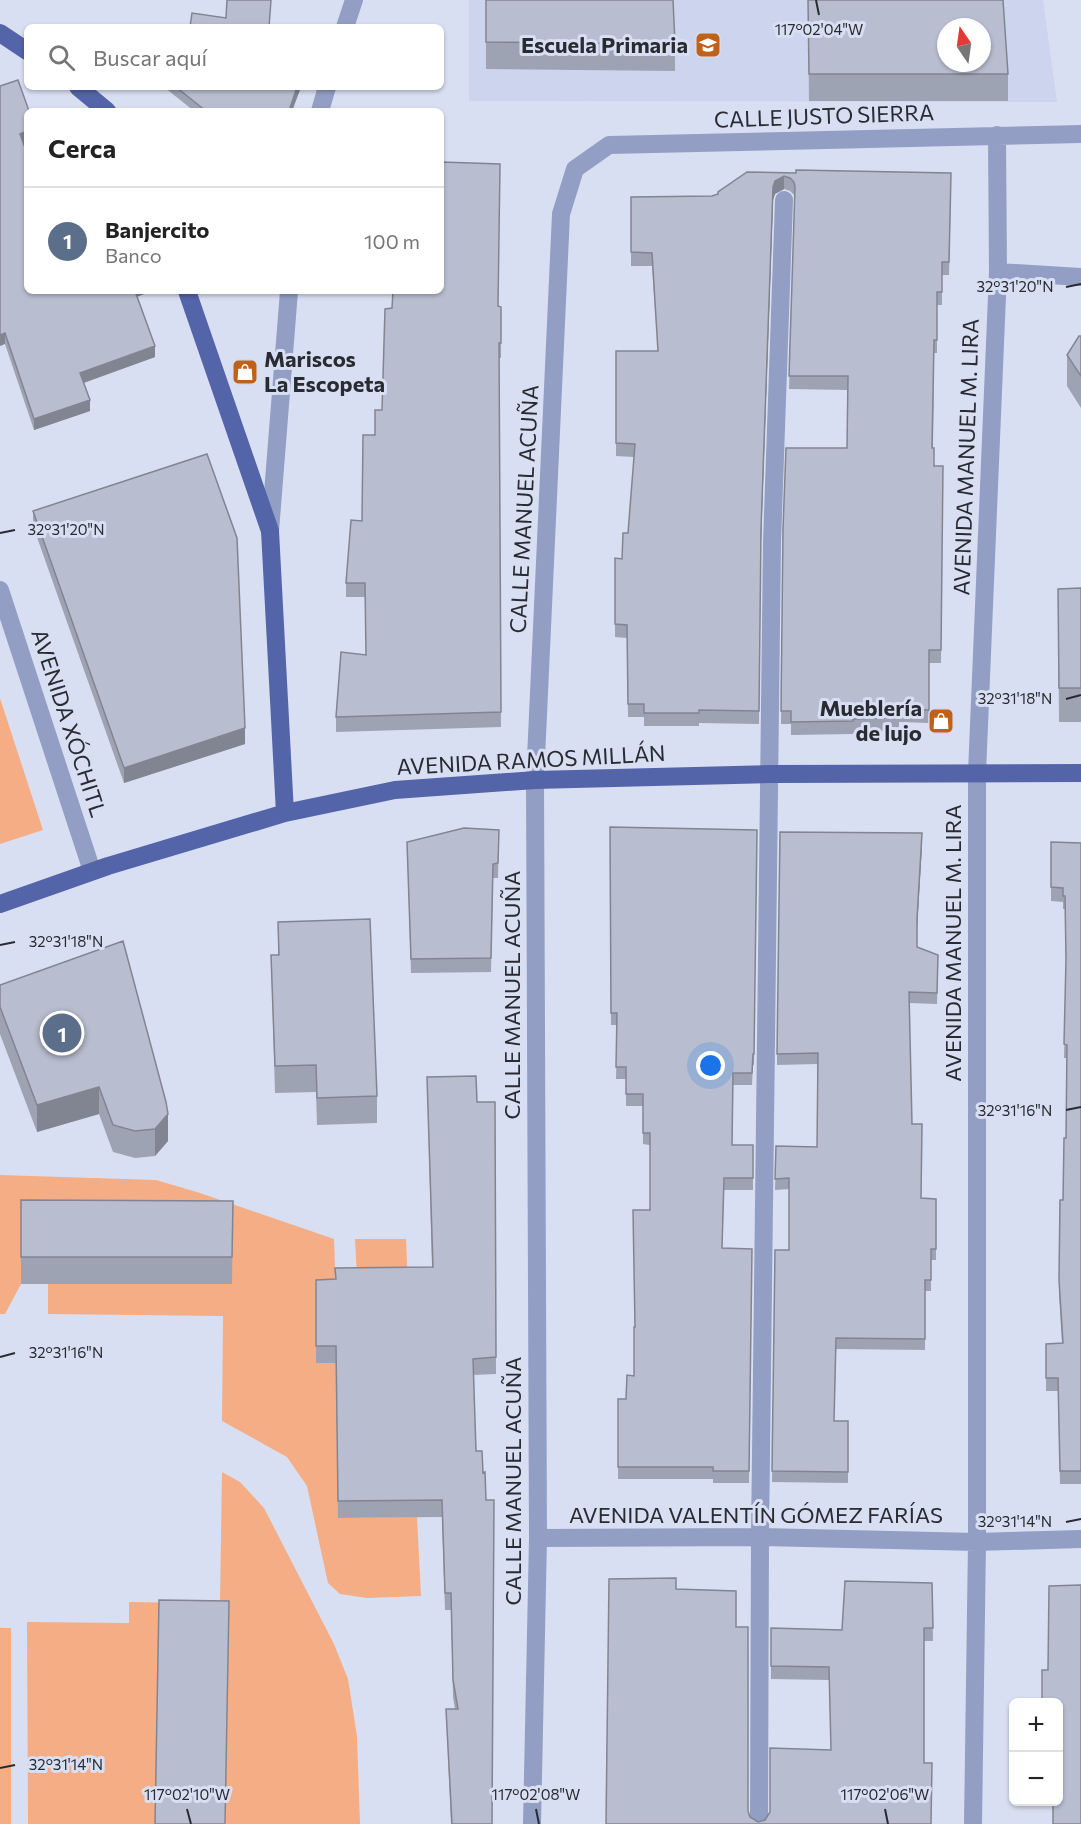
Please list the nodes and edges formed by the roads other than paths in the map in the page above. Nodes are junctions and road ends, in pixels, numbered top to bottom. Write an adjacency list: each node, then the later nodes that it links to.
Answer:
1 (354, 0): 2 (street)
2 (346, 24)
3 (0, 33): 4 (main road)
4 (24, 49)
5 (80, 90): 8 (main road)
6 (82, 90): 9 (main road)
7 (326, 90): 10 (street)
8 (91, 108)
9 (103, 108)
10 (321, 108)
11 (1081, 134): 12 (street, CALLE JUSTO SIERRA)
12 (997, 135): 13 (street, CALLE JUSTO SIERRA); 15 (street, AVENIDA MANUEL M. LIRA)
13 (575, 169): 24 (street, CALLE MANUEL ACUÑA)
14 (784, 200): 23 (street)
15 (998, 272): 16 (street); 21 (street, AVENIDA MANUEL M. LIRA)
16 (1081, 277)
17 (189, 294): 19 (main road)
18 (289, 294): 19 (street)
19 (270, 531): 25 (main road)
20 (0, 590): 26 (street, AVENIDA XÓCHITL)
21 (977, 773): 22 (main road, AVENIDA RAMOS MILLÁN); 23 (main road, AVENIDA RAMOS MILLÁN); 31 (street, AVENIDA MANUEL M. LIRA)
22 (1081, 773)
23 (770, 774): 24 (main road, AVENIDA RAMOS MILLÁN); 28 (street)
24 (536, 780): 25 (main road, AVENIDA RAMOS MILLÁN); 29 (street, CALLE MANUEL ACUÑA)
25 (285, 813): 26 (main road, AVENIDA RAMOS MILLÁN)
26 (92, 871): 27 (main road, AVENIDA RAMOS MILLÁN)
27 (0, 904)
28 (760, 1537): 29 (street, AVENIDA VALENTÍN GÓMEZ FARÍAS); 31 (street, AVENIDA VALENTÍN GÓMEZ FARÍAS); 33 (street)
29 (538, 1538): 32 (street, CALLE MANUEL ACUÑA)
30 (1081, 1539): 31 (street, AVENIDA VALENTÍN GÓMEZ FARÍAS)
31 (977, 1542): 34 (street, AVENIDA MANUEL M. LIRA)
32 (532, 1824)
33 (759, 1824)
34 (973, 1824)

